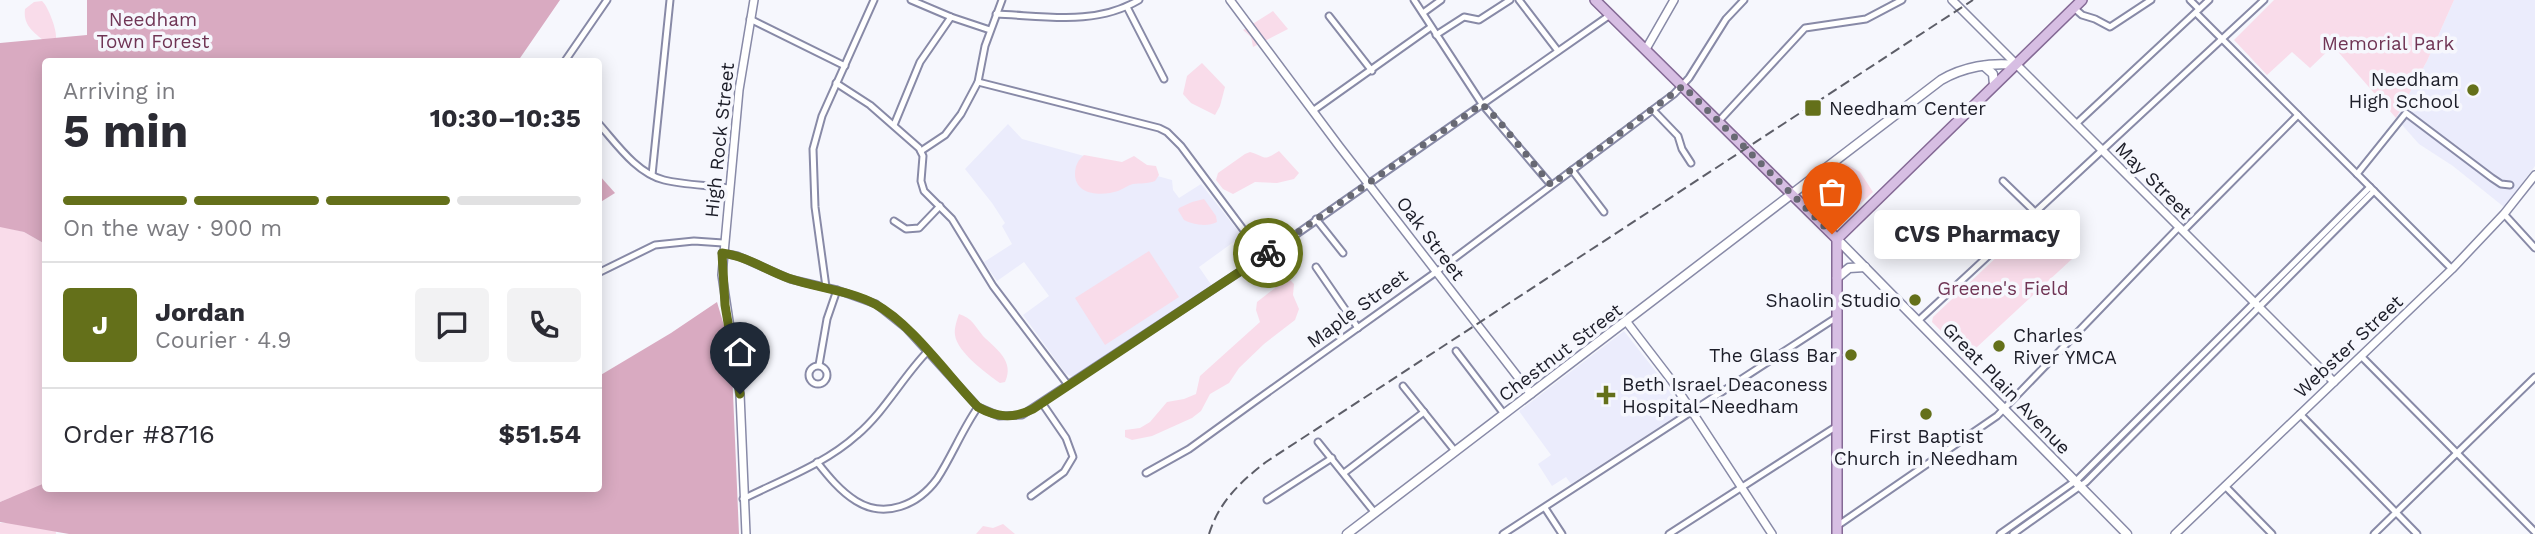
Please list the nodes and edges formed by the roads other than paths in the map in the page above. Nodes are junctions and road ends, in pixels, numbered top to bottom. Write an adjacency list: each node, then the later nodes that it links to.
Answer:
1 (607, 0): 39 (street)
2 (670, 0): 62 (street)
3 (754, 0): 32 (street, High Rock Street)
4 (874, 0): 40 (street)
5 (911, 0): 31 (street)
6 (1002, 0): 28 (street)
7 (1139, 0): 24 (street)
8 (1230, 0): 50 (street, Oak Street)
9 (1415, 0): 27 (street)
10 (1441, 0): 27 (street)
11 (1510, 0): 35 (street)
12 (1519, 0): 38 (street)
13 (1595, 0): 23 (main road, Great Plain Avenue)
14 (1674, 0): 37 (street)
15 (1744, 0): 48 (street, Maple Street)
16 (1902, 0): 53 (street)
17 (1952, 0): 41 (street, May Street)
18 (2082, 0): 25 (main road)
19 (2151, 0): 25 (street)
20 (2190, 0): 26 (street)
21 (2209, 0): 26 (street)
22 (2264, 0): 36 (street)
23 (1604, 4): 29 (main road, Great Plain Avenue)
24 (1127, 7): 28 (street); 44 (street)
25 (2074, 8): 41 (main road)
26 (2197, 11): 36 (street); 54 (street)
27 (1423, 13): 33 (street)
28 (996, 14): 34 (street)
29 (1610, 15): 37 (main road, Great Plain Avenue); 38 (street)
30 (1329, 16): 43 (street)
31 (951, 17): 34 (street); 55 (street)
32 (750, 19): 40 (street); 68 (street, High Rock Street)
33 (1431, 27): 35 (street); 43 (street)
34 (990, 30): 45 (street)
35 (1436, 35): 49 (street)
36 (2223, 40): 52 (street); 58 (street)
37 (1646, 50): 48 (main road, Great Plain Avenue)
38 (1558, 51): 49 (street)
39 (567, 58)
40 (845, 65): 46 (street)
41 (2016, 65): 42 (main road, Chestnut Street); 47 (main road); 54 (street, May Street)
42 (1984, 66): 47 (main road); 70 (main road, Chestnut Street)
43 (1372, 71): 50 (street)
44 (1164, 79)
45 (978, 82): 57 (street); 83 (street)
46 (836, 83): 55 (street); 90 (street)
47 (1994, 85): 78 (main road)
48 (1683, 86): 51 (street, Maple Street); 53 (main road, Great Plain Avenue)
49 (1482, 104): 65 (street); 66 (street)
50 (1314, 110): 65 (street, Oak Street)
51 (1653, 110): 59 (street); 60 (street, Maple Street)
52 (2298, 115): 61 (street); 77 (street)
53 (1719, 121): 70 (main road, Great Plain Avenue)
54 (2076, 124): 58 (street, May Street)
55 (894, 125): 57 (street)
56 (602, 128): 62 (street)
57 (921, 151): 71 (street)
58 (2103, 151): 73 (street); 77 (street, May Street)
59 (1691, 163)
60 (1572, 170): 66 (street, Maple Street); 72 (street)
61 (2357, 174): 67 (street); 69 (street)
62 (652, 175): 68 (street)
63 (2535, 175): 74 (street, Webster Street)
64 (2003, 181): 73 (street)
65 (1369, 183): 75 (street); 88 (street, Oak Street)
66 (1551, 185): 88 (street, Maple Street)
67 (2511, 185)
68 (729, 188): 79 (street, High Rock Street)
69 (2372, 189): 86 (street); 92 (street)
70 (1792, 194): 78 (main road, Great Plain Avenue); 94 (main road, Chestnut Street)
71 (940, 206): 76 (street); 103 (street)
72 (1604, 212)
73 (2036, 213): 95 (street)
74 (2504, 214): 80 (street); 86 (street, Webster Street)
75 (1317, 219): 82 (street); 83 (street)
76 (894, 221)
77 (2181, 229): 92 (street, May Street); 110 (street)
78 (1837, 239): 85 (main road, Great Plain Avenue); 89 (main road)
79 (723, 243): 81 (street, High Rock Street); 87 (street)
80 (2535, 248)
81 (722, 253): 90 (street); 127 (street, High Rock Street)
82 (1343, 253)
83 (1263, 256): 103 (street)
84 (1316, 267): 96 (street)
85 (1865, 267): 89 (main road); 95 (main road, Great Plain Avenue)
86 (2452, 269): 99 (street, Webster Street)
87 (602, 271)
88 (1436, 272): 96 (street, Maple Street); 106 (street, Oak Street)
89 (1837, 278): 93 (main road)
90 (826, 287): 91 (street)
91 (837, 290): 98 (street); 100 (street)
92 (2257, 305): 102 (street, May Street); 105 (street); 107 (street)
93 (1837, 317): 111 (street); 115 (main road)
94 (1626, 321): 106 (main road, Chestnut Street); 111 (street)
95 (1918, 321): 110 (main road, Great Plain Avenue)
96 (1358, 328): 121 (street, Maple Street)
97 (1456, 351): 113 (street)
98 (927, 352): 109 (street); 120 (street)
99 (2361, 356): 102 (street, Webster Street); 118 (street)
100 (820, 365)
101 (2534, 381): 118 (street)
102 (2334, 382): 114 (street, Webster Street)
103 (1068, 385): 108 (street)
104 (1403, 386): 112 (street)
105 (2168, 388): 107 (street); 123 (street)
106 (1531, 394): 113 (main road, Chestnut Street)
107 (2174, 394): 123 (street)
108 (1042, 403): 109 (street); 126 (street)
109 (978, 407): 120 (street)
110 (2003, 410): 123 (main road, Great Plain Avenue); 132 (street)
111 (1692, 411): 125 (street); 129 (street)
112 (1424, 412): 117 (street); 122 (street)
113 (1504, 414): 117 (main road, Chestnut Street)
114 (2300, 414): 124 (street, Webster Street); 131 (street)
115 (1837, 426): 125 (street); 132 (main road)
116 (1318, 442): 119 (street)
117 (1455, 451): 130 (main road, Chestnut Street)
118 (2457, 453): 131 (street); 134 (street)
119 (1332, 458): 122 (street); 128 (street)
120 (817, 462): 127 (street)
121 (1146, 473)
122 (1344, 473): 130 (street)
123 (2078, 484): 133 (street); 142 (main road, Great Plain Avenue)
124 (2225, 486): 143 (street, Webster Street); 144 (street)
125 (1742, 488): 139 (street); 140 (street)
126 (1031, 496)
127 (743, 499): 135 (street, High Rock Street)
128 (1267, 500)
129 (1545, 508): 137 (street); 138 (street)
130 (1376, 513): 136 (main road, Chestnut Street)
131 (2396, 513): 145 (street); 146 (street)
132 (1837, 530)
133 (2011, 532): 141 (street)
134 (2535, 532)
135 (746, 534)
136 (1347, 534)
137 (1503, 534)
138 (1562, 534)
139 (1669, 534)
140 (1772, 534)
141 (2000, 534)
142 (2127, 534)
143 (2175, 534)
144 (2272, 534)
145 (2374, 534)
146 (2417, 534)

